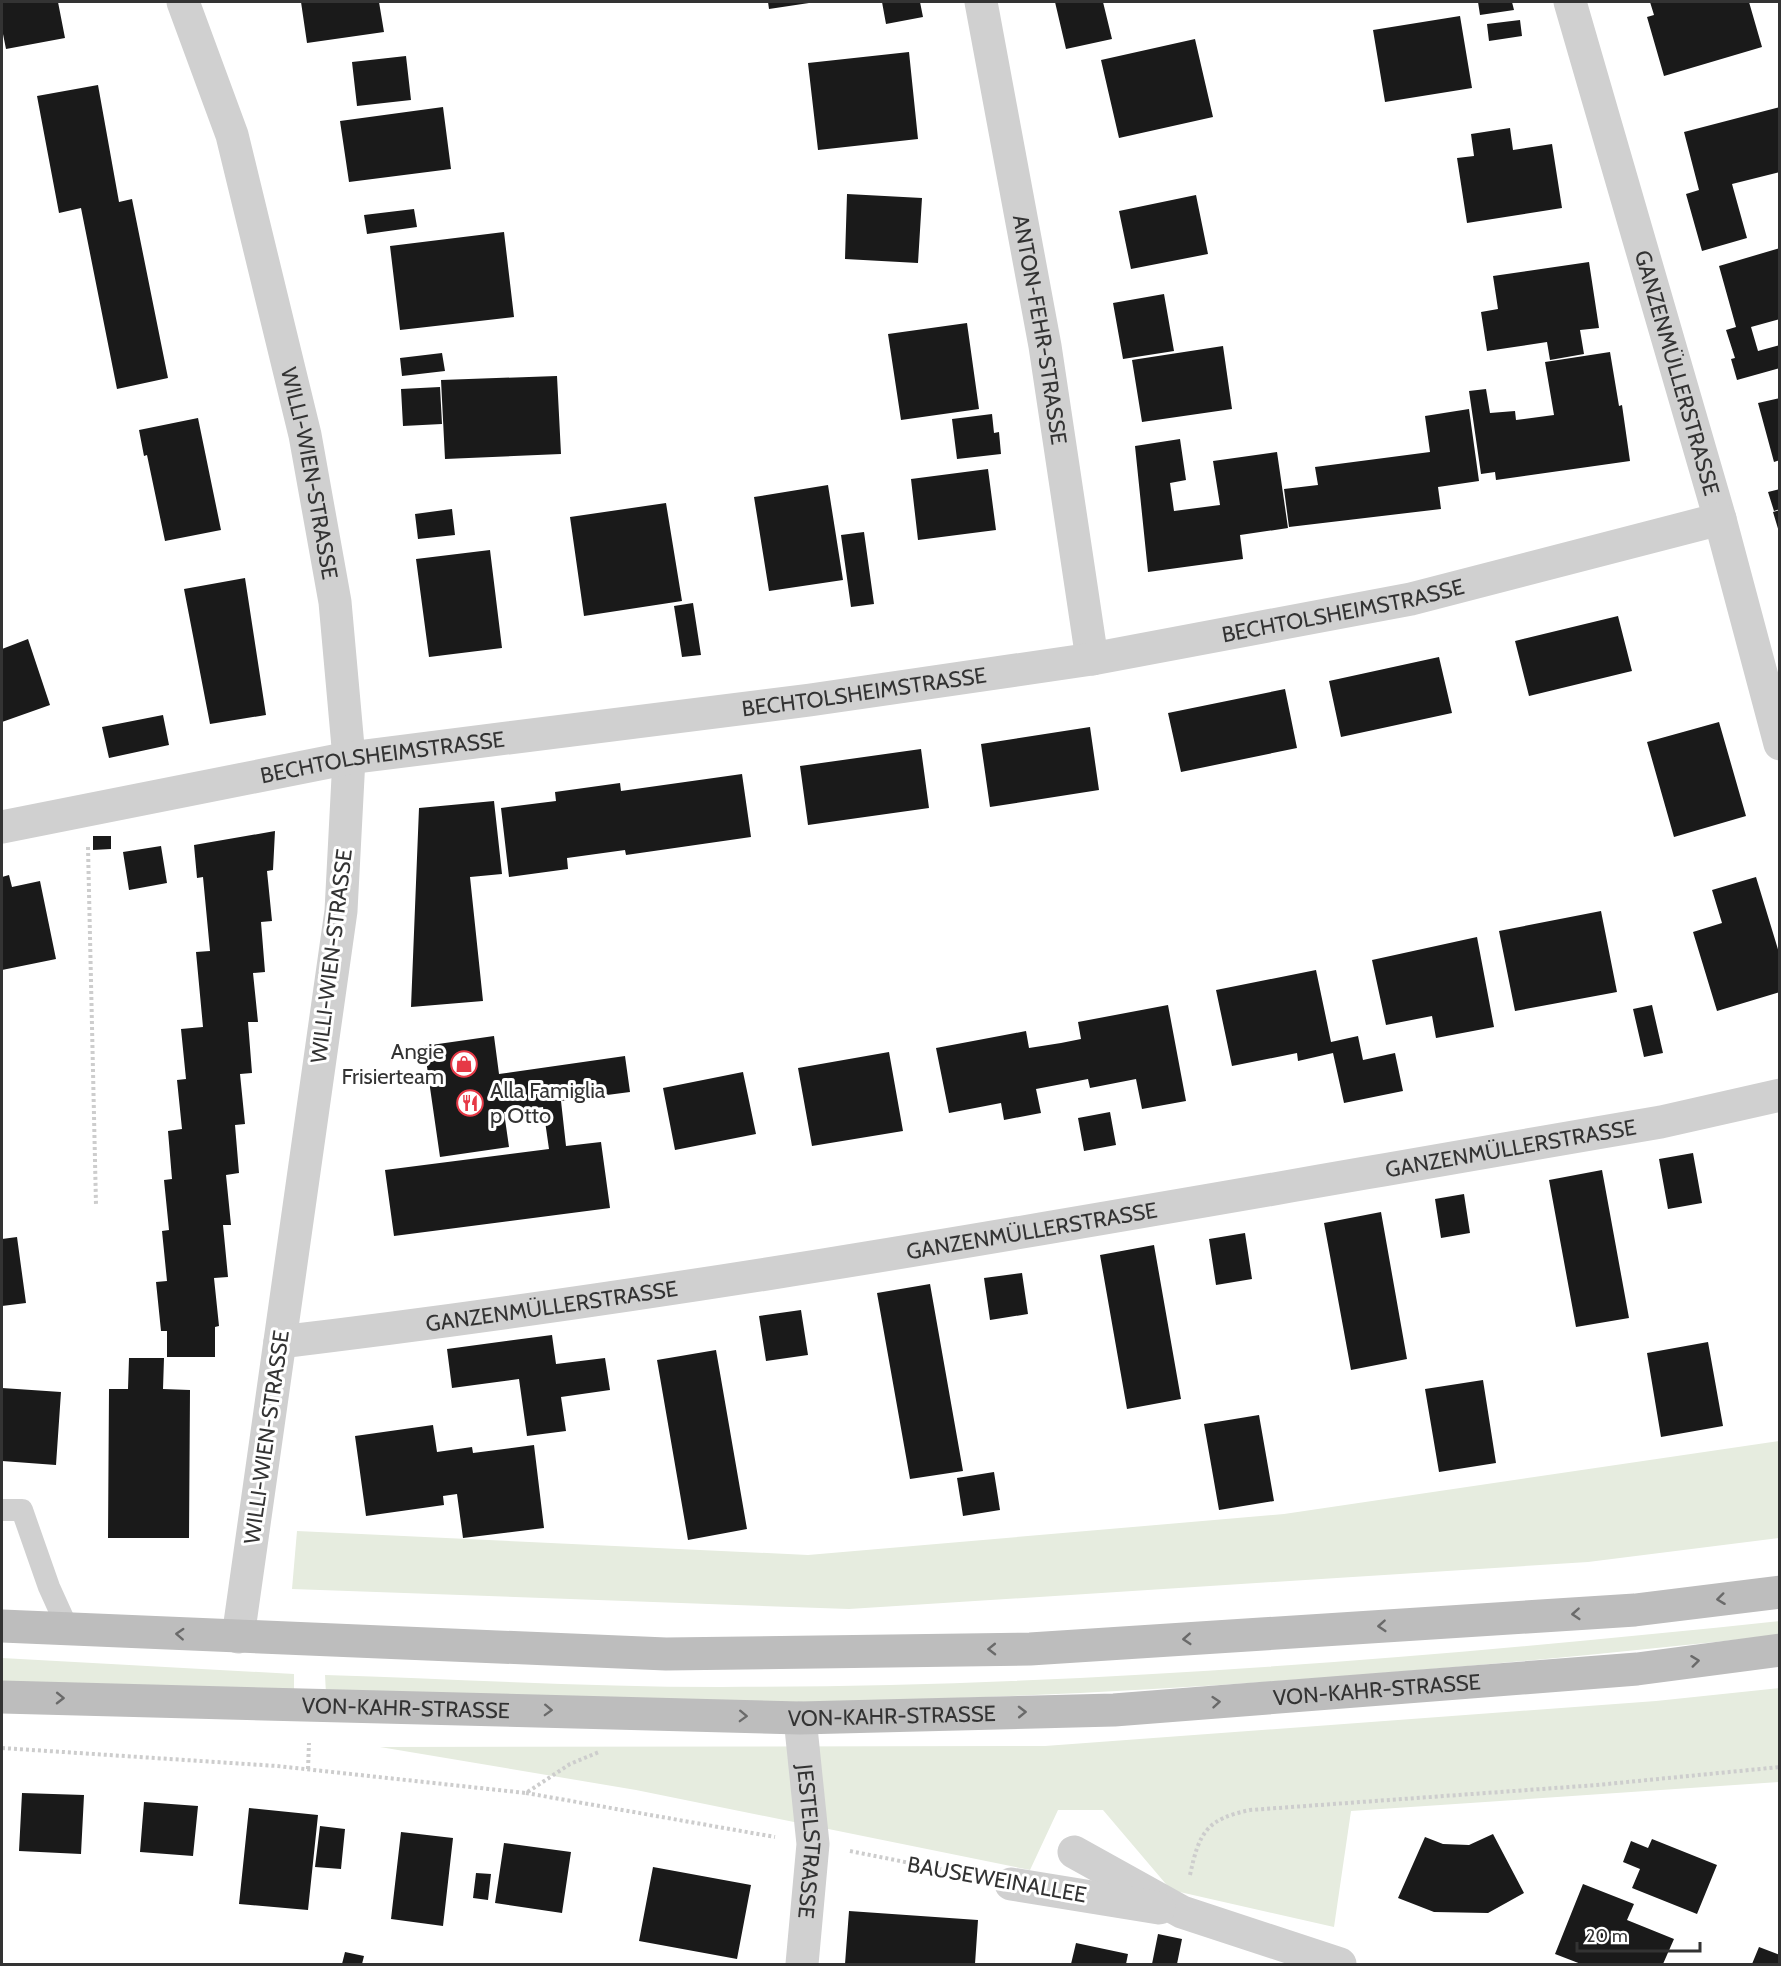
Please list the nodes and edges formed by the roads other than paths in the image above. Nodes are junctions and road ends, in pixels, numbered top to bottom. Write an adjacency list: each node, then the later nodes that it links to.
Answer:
1 (183, 2): 7 (street, WILLI-WIEN-STRASSE)
2 (981, 2): 5 (street, ANTON-FEHR-STRASSE)
3 (1570, 2): 4 (street, GANZENMÜLLERSTRASSE)
4 (1720, 519): 5 (street, BECHTOLSHEIMSTRASSE); 6 (street, GANZENMÜLLERSTRASSE)
5 (1092, 659): 7 (street, BECHTOLSHEIMSTRASSE)
6 (1779, 744)
7 (349, 758): 8 (street, BECHTOLSHEIMSTRASSE); 10 (street, WILLI-WIEN-STRASSE)
8 (2, 827)
9 (1779, 1095): 10 (street, GANZENMÜLLERSTRASSE)
10 (280, 1342): 15 (street, WILLI-WIEN-STRASSE)
11 (2, 1510): 14 (lane)
12 (1779, 1592): 15 (main road, one-way to 15)
13 (2, 1626): 14 (main road)
14 (68, 1629): 15 (main road, one-way to 14)
15 (238, 1637)
16 (1779, 1650): 18 (main road, VON-KAHR-STRASSE, one-way to 16)
17 (2, 1696): 18 (main road, VON-KAHR-STRASSE, one-way to 18)
18 (800, 1718): 22 (street, JESTELSTRASSE)
19 (1074, 1851): 21 (street, BAUSEWEINALLEE)
20 (1011, 1884): 21 (street, BAUSEWEINALLEE)
21 (1182, 1912): 23 (street, BAUSEWEINALLEE)
22 (802, 1965)
23 (1340, 1965)

